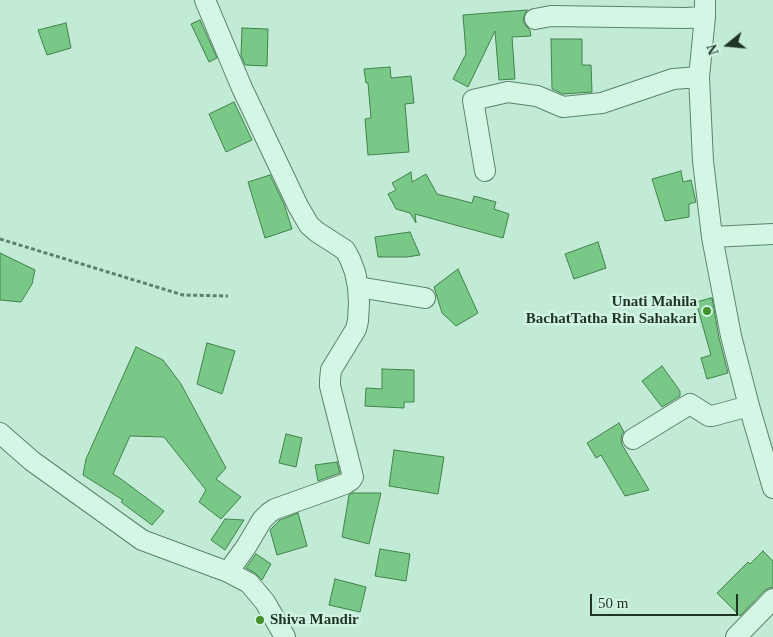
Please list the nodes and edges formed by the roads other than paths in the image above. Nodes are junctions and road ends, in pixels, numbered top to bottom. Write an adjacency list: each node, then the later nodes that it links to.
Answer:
1 (205, 0): 8 (street)
2 (705, 8): 3 (street); 4 (street)
3 (535, 19)
4 (699, 78): 5 (street); 7 (street)
5 (485, 171)
6 (773, 234): 7 (street)
7 (712, 237): 10 (street)
8 (358, 287): 9 (street); 15 (street)
9 (425, 298)
10 (749, 406): 11 (street); 13 (street)
11 (764, 430): 14 (street)
12 (0, 433): 15 (street)
13 (633, 439)
14 (773, 488)
15 (228, 572): 17 (street)
16 (770, 607): 18 (street)
17 (280, 636)
18 (736, 637)

